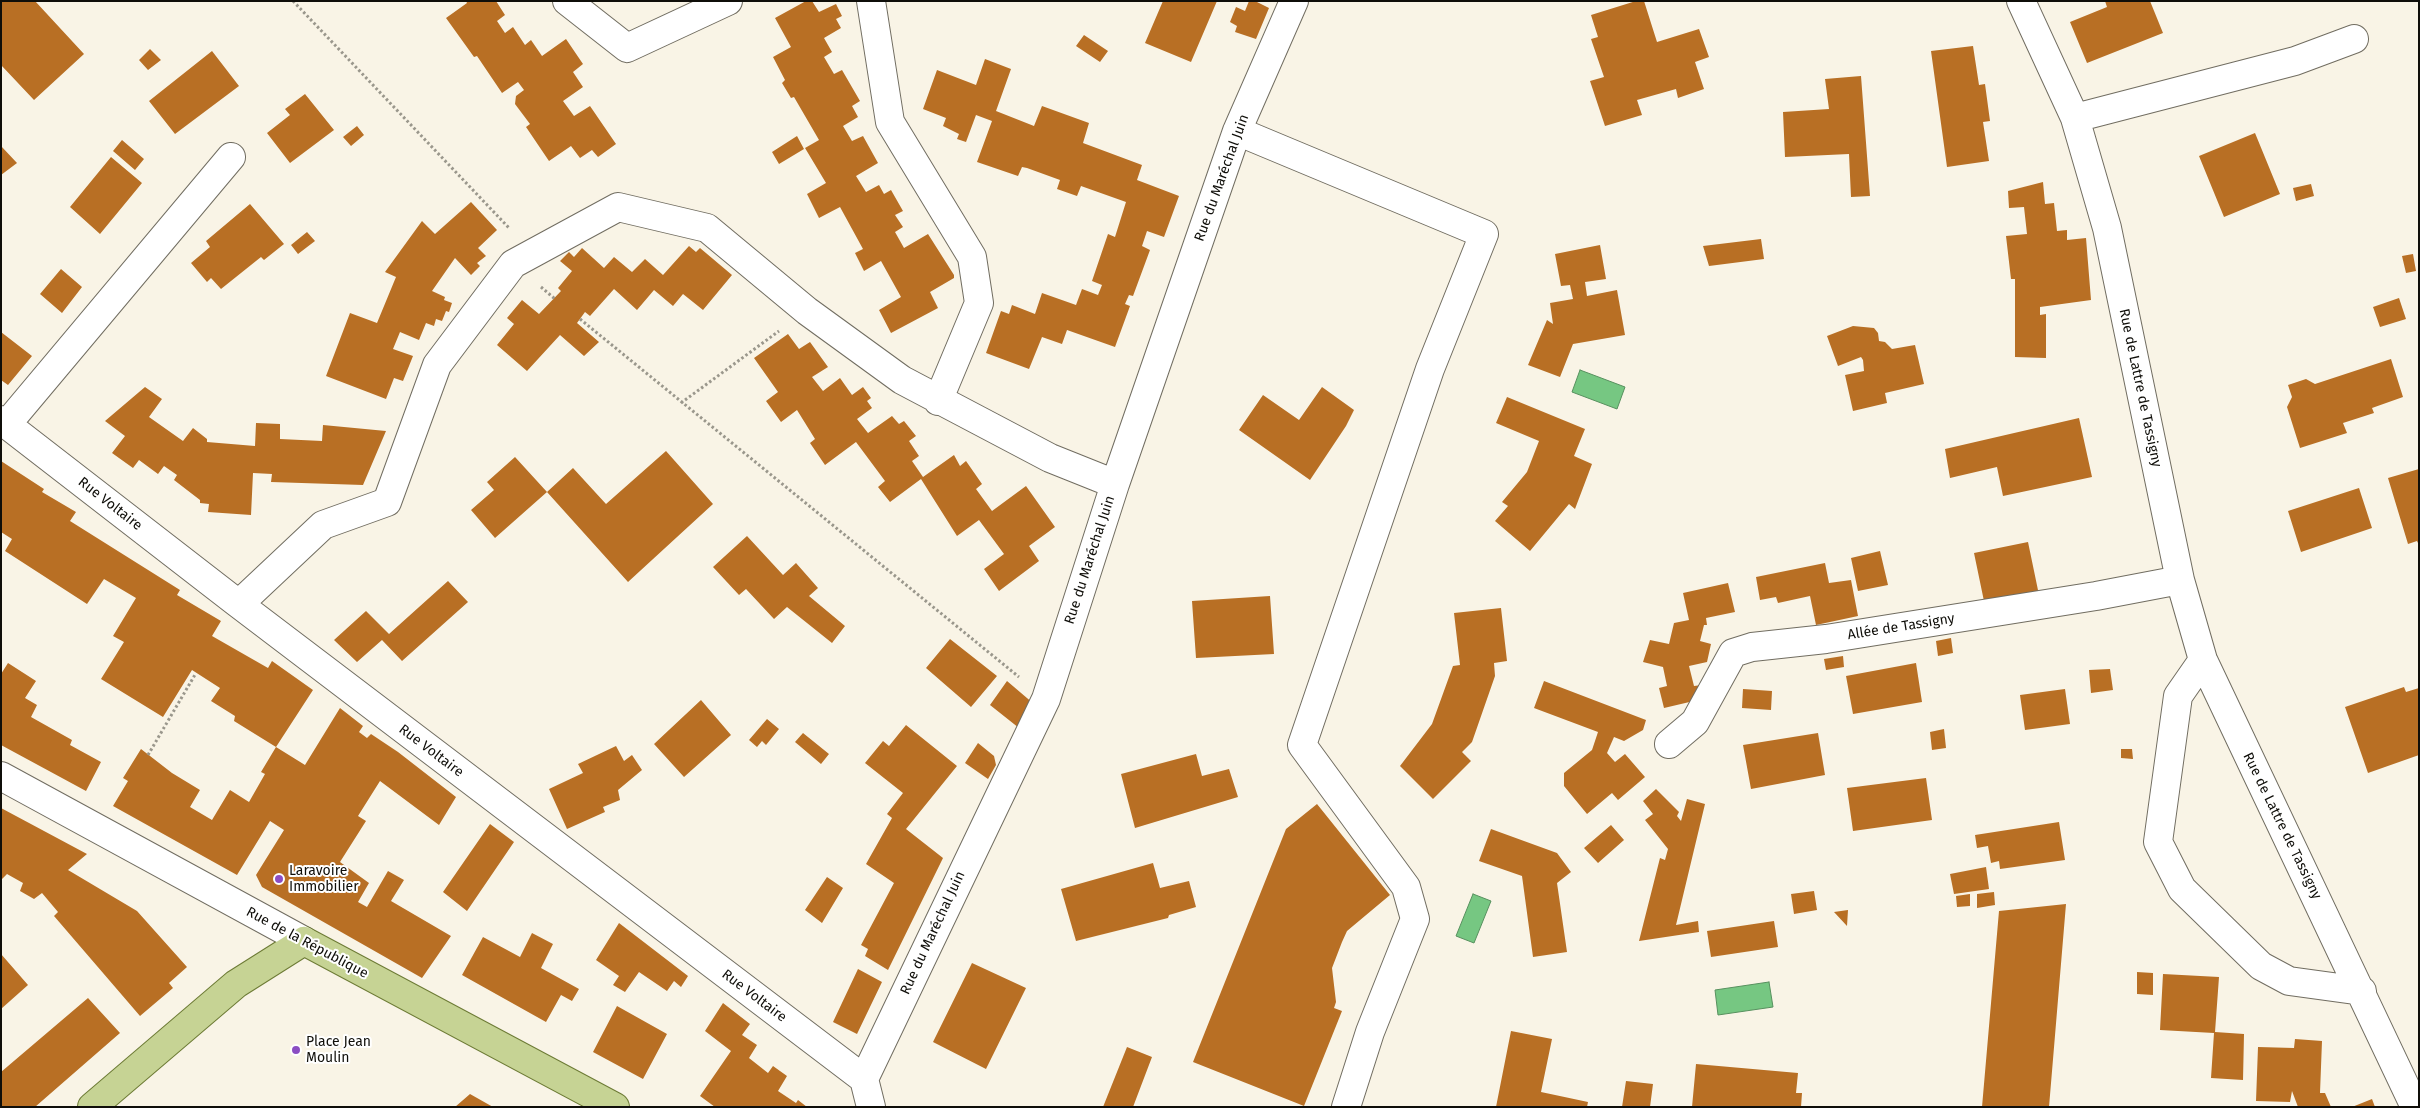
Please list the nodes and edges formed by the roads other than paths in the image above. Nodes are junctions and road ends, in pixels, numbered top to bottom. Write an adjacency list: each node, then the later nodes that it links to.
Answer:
1 (567, 1): 2 (street)
2 (728, 1)
3 (871, 1): 10 (street)
4 (1294, 1): 8 (street, Rue du Maréchal Juin)
5 (2020, 1): 7 (street, Rue de Lattre de Tassigny)
6 (2354, 39): 7 (street)
7 (2075, 118): 13 (street, Rue de Lattre de Tassigny)
8 (1237, 131): 12 (street, Rue du Maréchal Juin); 24 (street)
9 (231, 157): 11 (street)
10 (938, 401): 12 (street); 14 (street)
11 (4, 422): 14 (street, Rue Voltaire)
12 (1115, 484): 20 (street, Rue du Maréchal Juin)
13 (2180, 580): 15 (street, Rue de Lattre de Tassigny); 16 (street, Allée de Tassigny)
14 (239, 604): 20 (street, Rue Voltaire)
15 (2202, 660): 19 (street, Rue de Lattre de Tassigny); 19 (street)
16 (1669, 744)
17 (1, 776): 18 (street, Rue de la République)
18 (304, 942): 21 (main road); 22 (main road, Rue de la République)
19 (2362, 991): 25 (street, Rue de Lattre de Tassigny)
20 (864, 1079): 23 (street)
21 (92, 1107)
22 (615, 1107)
23 (871, 1107)
24 (1346, 1107)
25 (2415, 1107)

